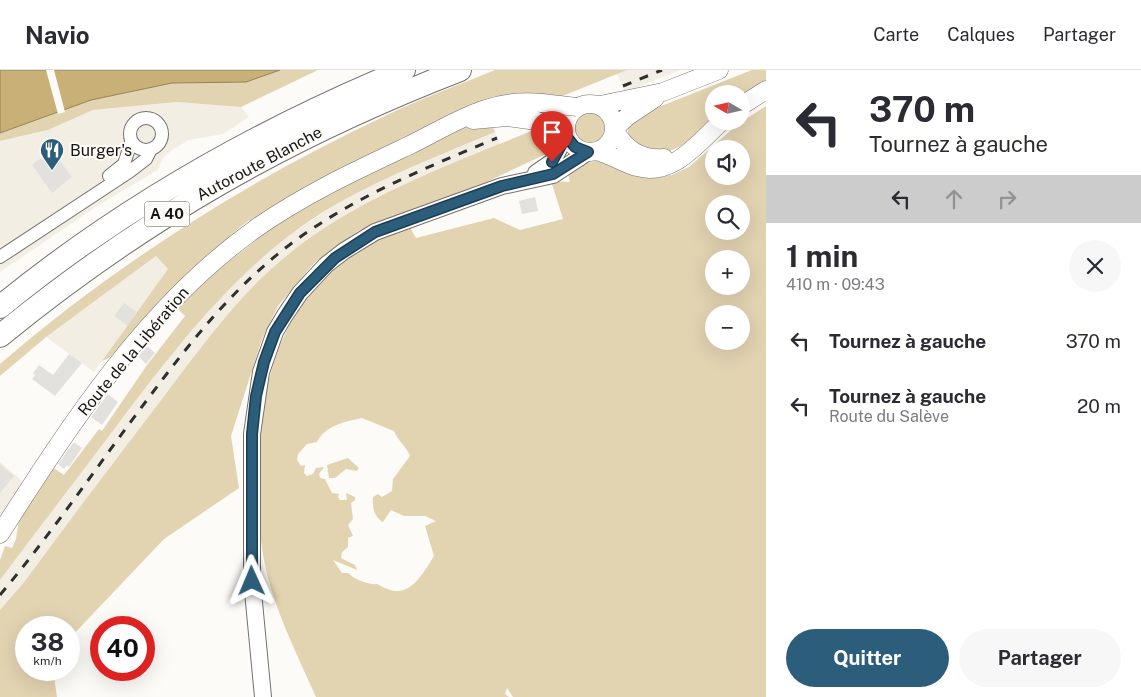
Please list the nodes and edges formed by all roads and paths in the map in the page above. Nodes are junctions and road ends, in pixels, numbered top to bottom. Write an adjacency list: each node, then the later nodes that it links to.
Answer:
1 (404, 70): 18 (highway, Autoroute Blanche / A 40)
2 (460, 70): 23 (highway, Autoroute Blanche / A 40)
3 (719, 70): 5 (main road)
4 (766, 90): 6 (main road)
5 (663, 92): 7 (main road); 10 (main road)
6 (750, 100)
7 (598, 104): 8 (main road); 10 (main road)
8 (572, 111): 9 (main road, Route de la Libération, bridge); 12 (main road)
9 (454, 124): 12 (main road, Route de la Libération, bridge); 26 (main road, Route de la Libération)
10 (614, 130): 15 (main road); 16 (main road)
11 (712, 130): 16 (main road)
12 (566, 135): 15 (main road); 17 (street)
13 (131, 142): 14 (street); 14 (street); 19 (street)
14 (152, 150): 20 (street)
15 (593, 152): 16 (main road); 17 (street)
16 (684, 155)
17 (525, 179): 29 (street)
18 (179, 181): 21 (highway); 22 (highway, Autoroute Blanche / A 40)
19 (0, 248)
20 (0, 257)
21 (0, 290)
22 (0, 307)
23 (26, 315): 24 (highway, Autoroute Blanche / A 40); 25 (highway)
24 (0, 336)
25 (0, 343)
26 (20, 503): 27 (main road, Route de la Libération); 28 (main road, Route de la Libération)
27 (0, 515)
28 (0, 534)
29 (263, 697)

